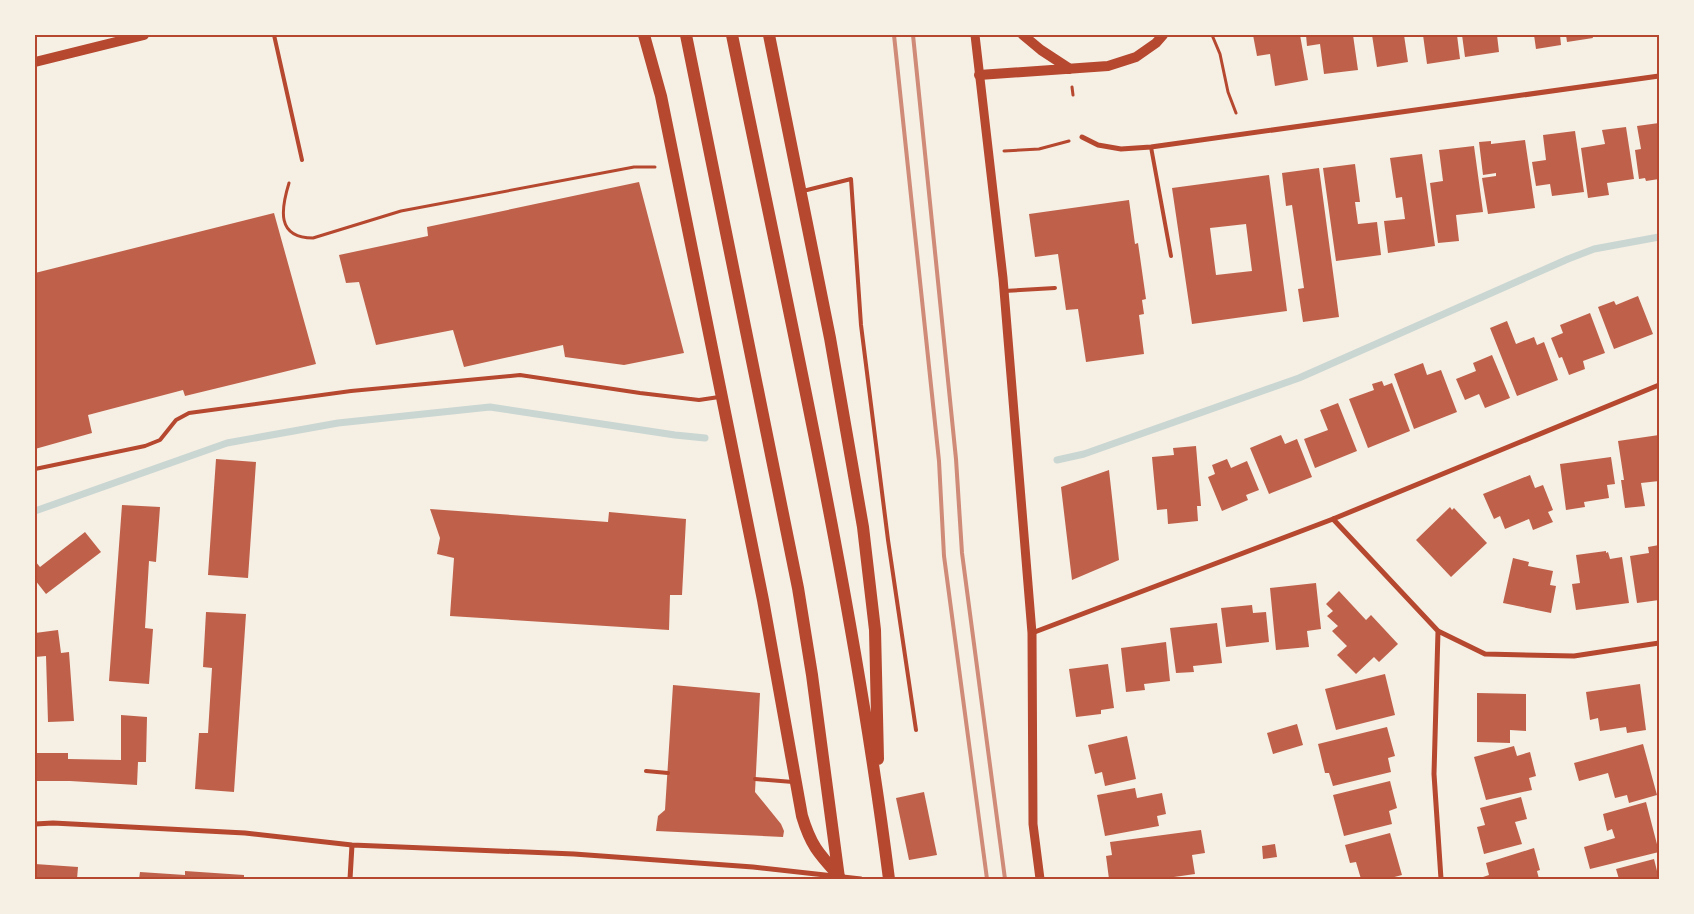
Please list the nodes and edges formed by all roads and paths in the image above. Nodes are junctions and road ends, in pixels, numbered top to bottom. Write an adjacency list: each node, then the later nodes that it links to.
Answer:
1 (144, 35): 13 (main road)
2 (274, 35): 23 (lane)
3 (644, 35): 31 (main road)
4 (686, 35): 45 (main road)
5 (732, 35): 42 (main road)
6 (769, 35): 12 (main road)
7 (774, 35): 12 (main road)
8 (975, 35): 15 (street)
9 (1023, 35): 14 (main road)
10 (1163, 35): 14 (main road)
11 (1212, 35): 19 (path)
12 (773, 55): 26 (main road)
13 (35, 62)
14 (1070, 69): 15 (main road)
15 (979, 75): 22 (street)
16 (1659, 76): 21 (street)
17 (1072, 87): 18 (path)
18 (1073, 96)
19 (1236, 113)
20 (1082, 137): 21 (street); 22 (path)
21 (1151, 147): 27 (lane)
22 (988, 152): 29 (street)
23 (302, 160)
24 (655, 167): 25 (path)
25 (289, 183)
26 (801, 191): 37 (lane); 42 (main road)
27 (1171, 256)
28 (1055, 288): 29 (lane)
29 (1004, 291): 35 (street)
30 (1659, 386): 33 (street)
31 (722, 396): 32 (lane); 41 (main road)
32 (35, 469)
33 (1332, 519): 34 (street); 35 (street)
34 (1438, 632): 36 (street); 50 (street)
35 (1032, 633): 49 (street)
36 (1659, 643)
37 (916, 730)
38 (646, 771): 39 (lane)
39 (668, 773)
40 (756, 779): 41 (lane)
41 (796, 782): 45 (main road)
42 (880, 806): 48 (main road)
43 (35, 824): 44 (street)
44 (352, 845): 45 (street); 46 (street)
45 (839, 878): 47 (street)
46 (350, 879)
47 (861, 879)
48 (889, 879)
49 (1040, 879)
50 (1441, 879)

